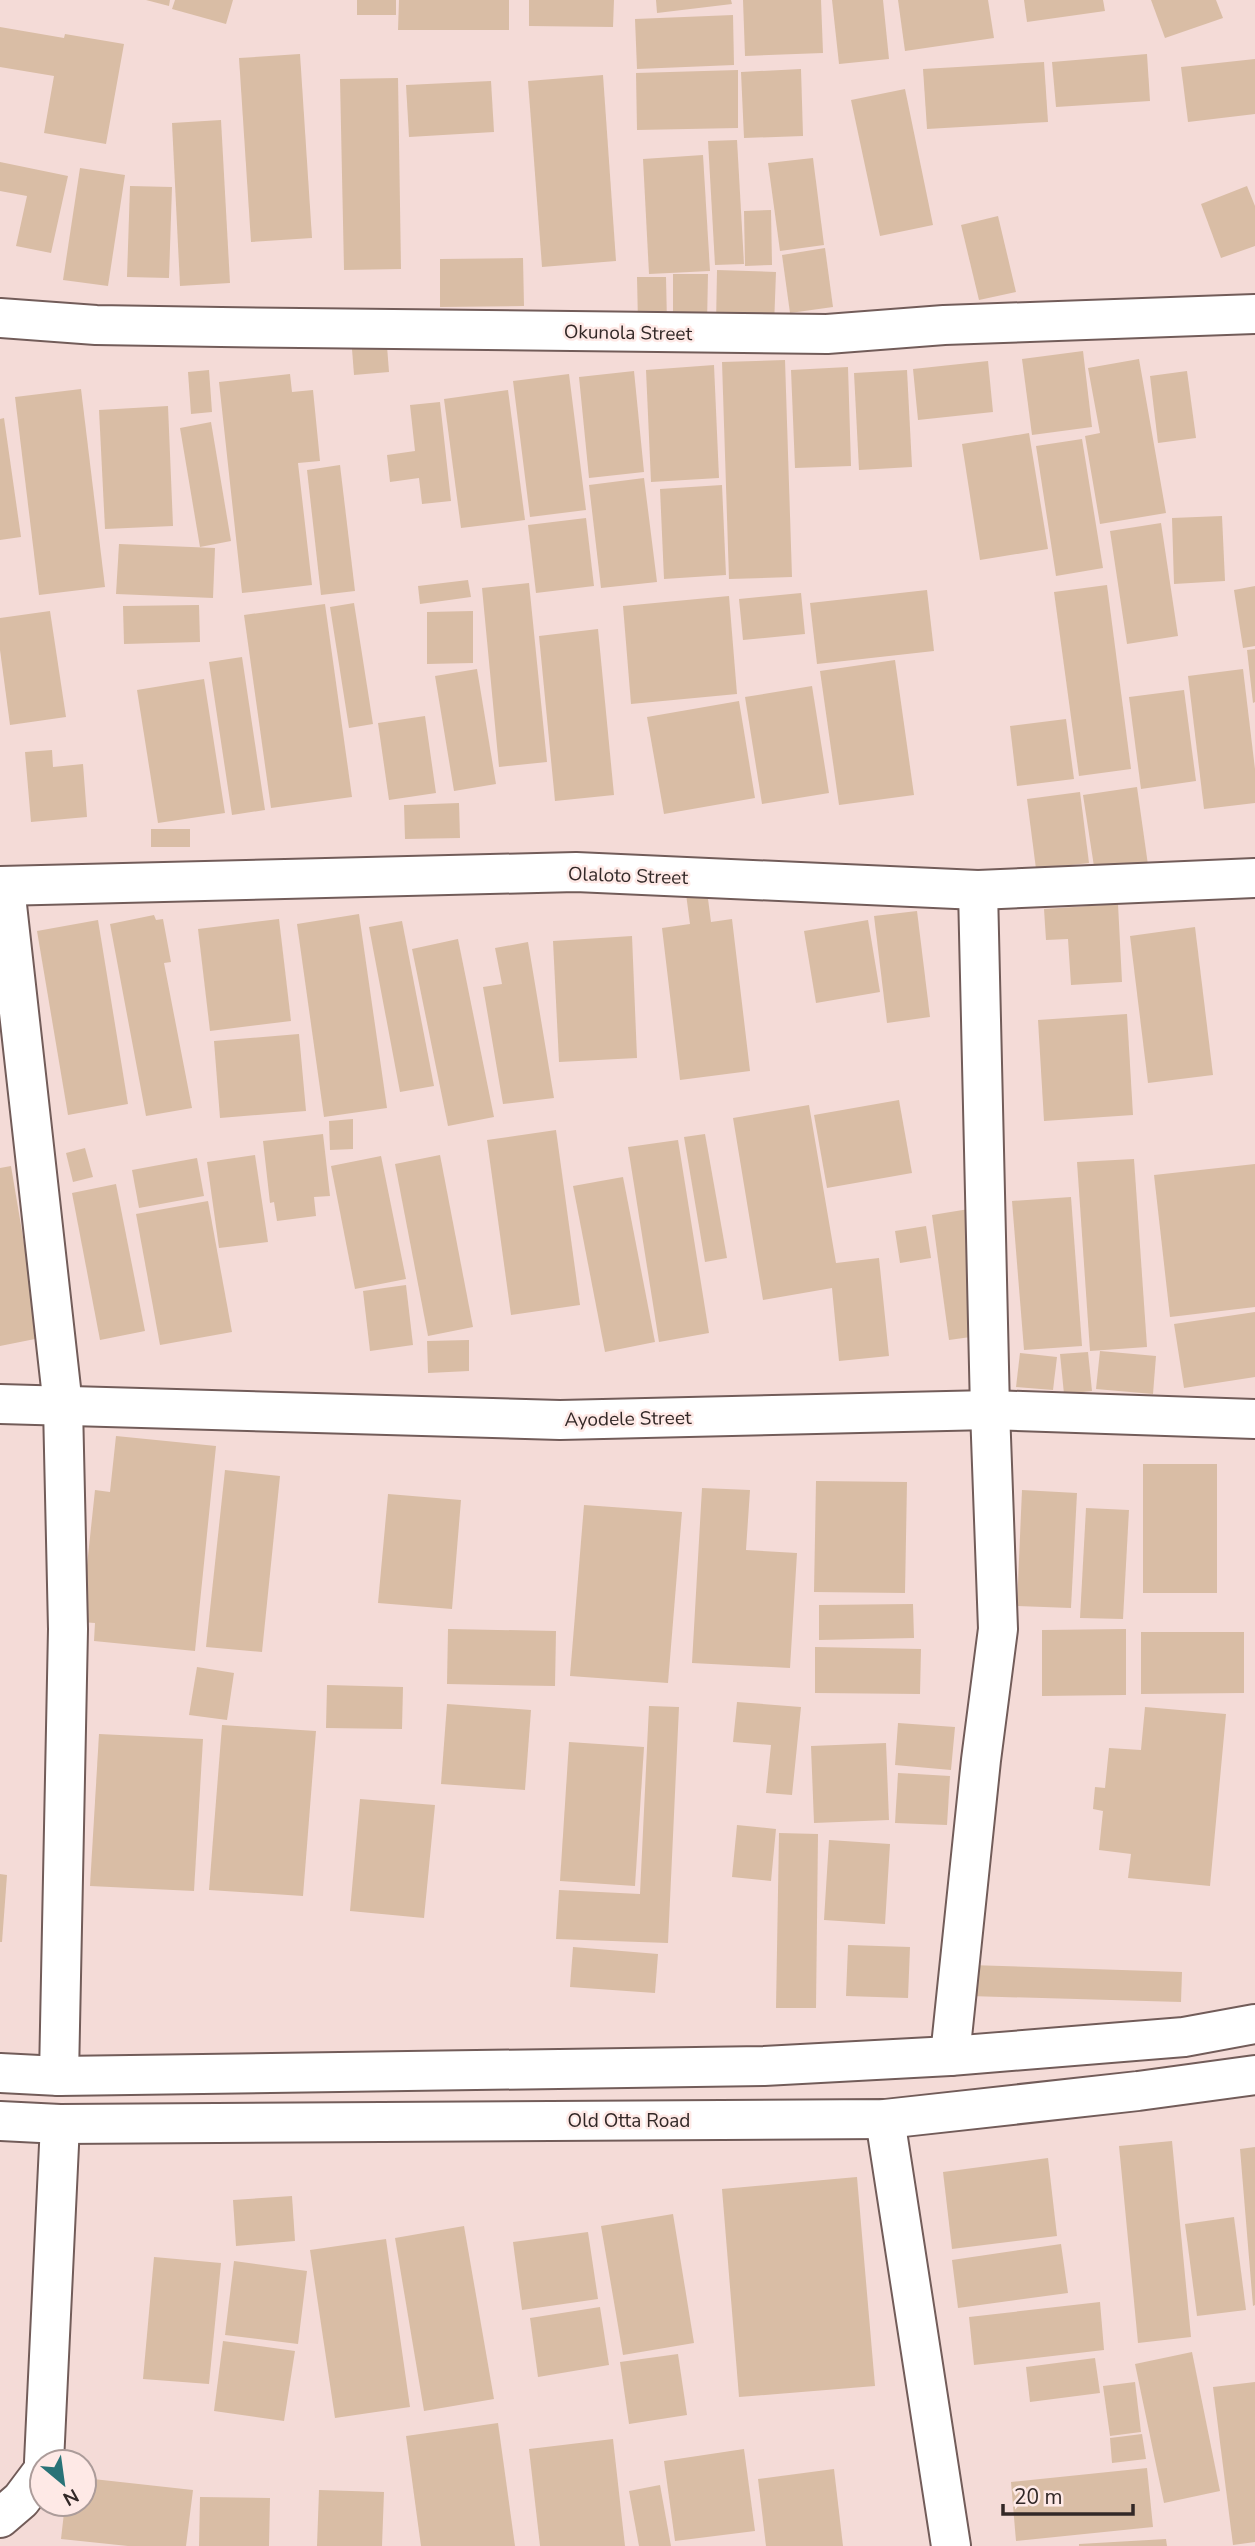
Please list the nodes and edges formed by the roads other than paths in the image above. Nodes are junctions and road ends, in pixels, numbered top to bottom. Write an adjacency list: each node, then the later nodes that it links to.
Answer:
1 (1255, 314): 2 (street, Okunola Street)
2 (0, 318)
3 (1255, 877): 5 (street, Olaloto Street)
4 (3, 886): 5 (street, Olaloto Street); 7 (street)
5 (978, 890): 8 (street)
6 (0, 1404): 7 (street, Ayodele Street)
7 (63, 1406): 8 (street, Ayodele Street); 14 (street)
8 (990, 1410): 9 (street, Ayodele Street); 11 (street)
9 (1255, 1419)
10 (1255, 2024): 11 (street)
11 (950, 2056): 14 (street)
12 (0, 2073): 14 (street)
13 (1255, 2075): 15 (street, Old Otta Road)
14 (59, 2076)
15 (885, 2119): 17 (street, Old Otta Road); 21 (street)
16 (0, 2121): 17 (street, Old Otta Road)
17 (60, 2124): 18 (street)
18 (45, 2448)
19 (28, 2491): 20 (street)
20 (0, 2518)
21 (951, 2546)

